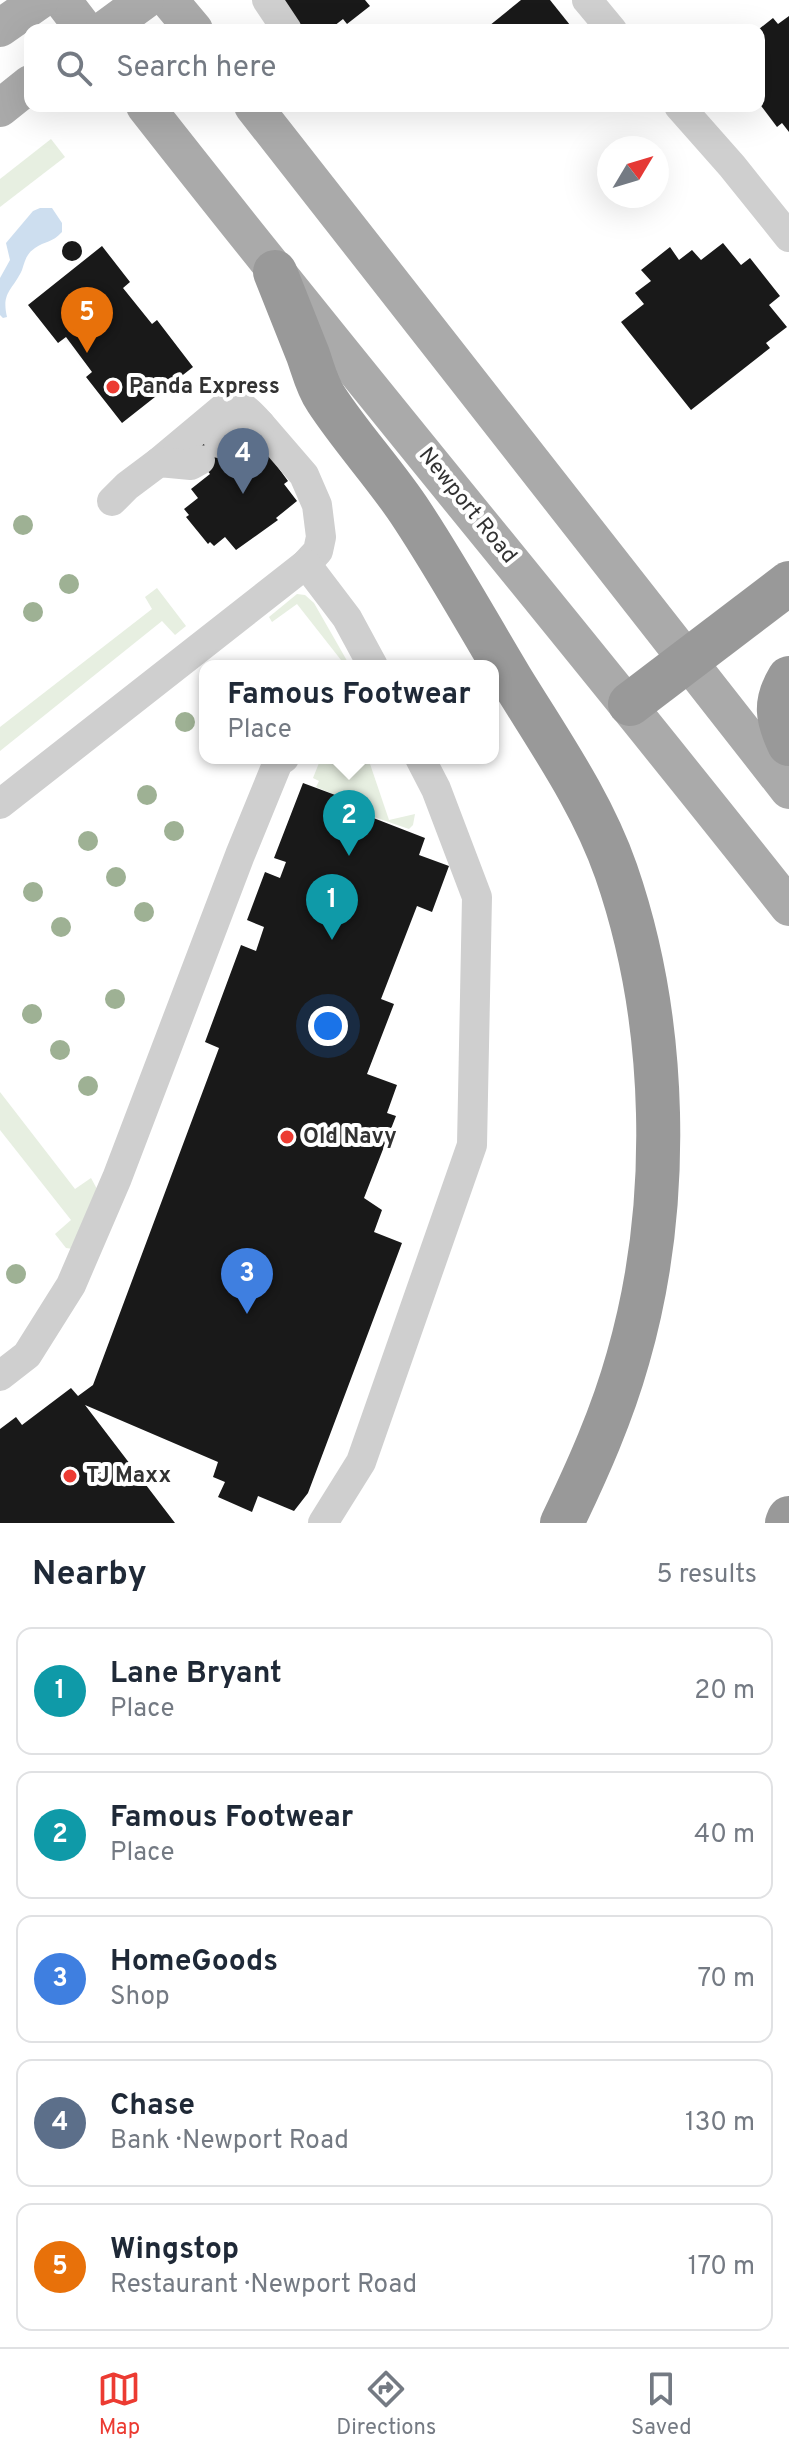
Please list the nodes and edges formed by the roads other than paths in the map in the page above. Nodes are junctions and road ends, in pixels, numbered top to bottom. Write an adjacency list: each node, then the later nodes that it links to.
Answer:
1 (40, 0): 12 (main road)
2 (62, 0): 7 (main road)
3 (145, 0): 8 (main road)
4 (169, 0): 9 (main road)
5 (267, 0): 10 (lane)
6 (587, 0): 11 (lane)
7 (80, 24)
8 (112, 24)
9 (189, 24)
10 (283, 24)
11 (607, 24)
12 (0, 28)
13 (24, 89): 14 (main road)
14 (0, 108)
15 (150, 112): 19 (main road, Newport Road)
16 (258, 112): 25 (main road)
17 (684, 112): 18 (lane)
18 (789, 237)
19 (275, 272): 28 (main road, Newport Road); 37 (highway)
20 (260, 424): 21 (lane); 21 (lane); 23 (lane)
21 (159, 462): 22 (lane)
22 (112, 501)
23 (306, 564): 26 (lane); 33 (lane)
24 (789, 583): 25 (highway)
25 (688, 659): 28 (highway); 32 (main road)
26 (370, 660)
27 (789, 678): 29 (highway)
28 (630, 704): 34 (main road, Newport Road)
29 (789, 744)
30 (277, 764): 35 (lane)
31 (423, 764): 36 (lane)
32 (789, 790)
33 (0, 804)
34 (789, 907)
35 (0, 1376)
36 (323, 1523)
37 (562, 1523)

